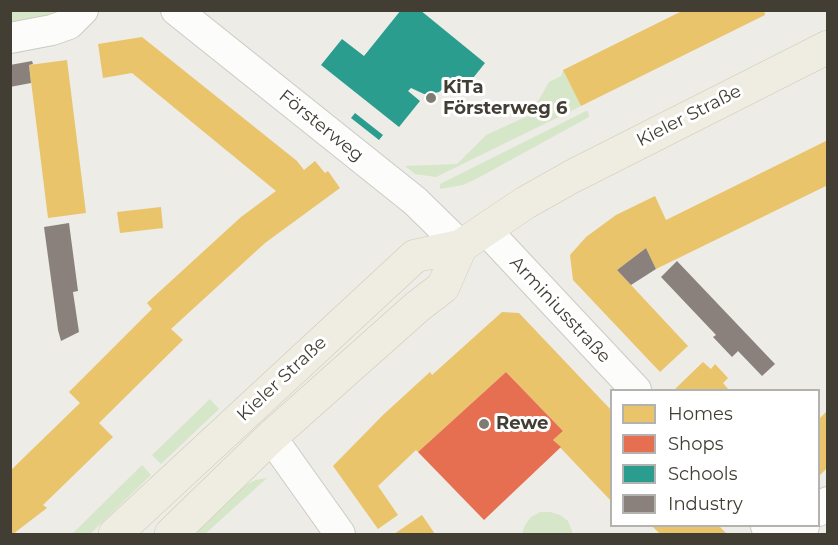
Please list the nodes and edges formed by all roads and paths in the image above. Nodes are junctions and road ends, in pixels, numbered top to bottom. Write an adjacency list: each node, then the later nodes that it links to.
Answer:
1 (83, 10): 3 (street)
2 (176, 10): 5 (street, Försterweg)
3 (10, 38)
4 (828, 47): 5 (main road, Kieler Straße)
5 (473, 238): 6 (street, Arminiusstraße); 7 (main road, Kieler Straße); 8 (main road, Kieler Straße)
6 (635, 389)
7 (271, 437): 9 (main road, Kieler Straße); 10 (street)
8 (115, 534)
9 (171, 534)
10 (340, 534)

